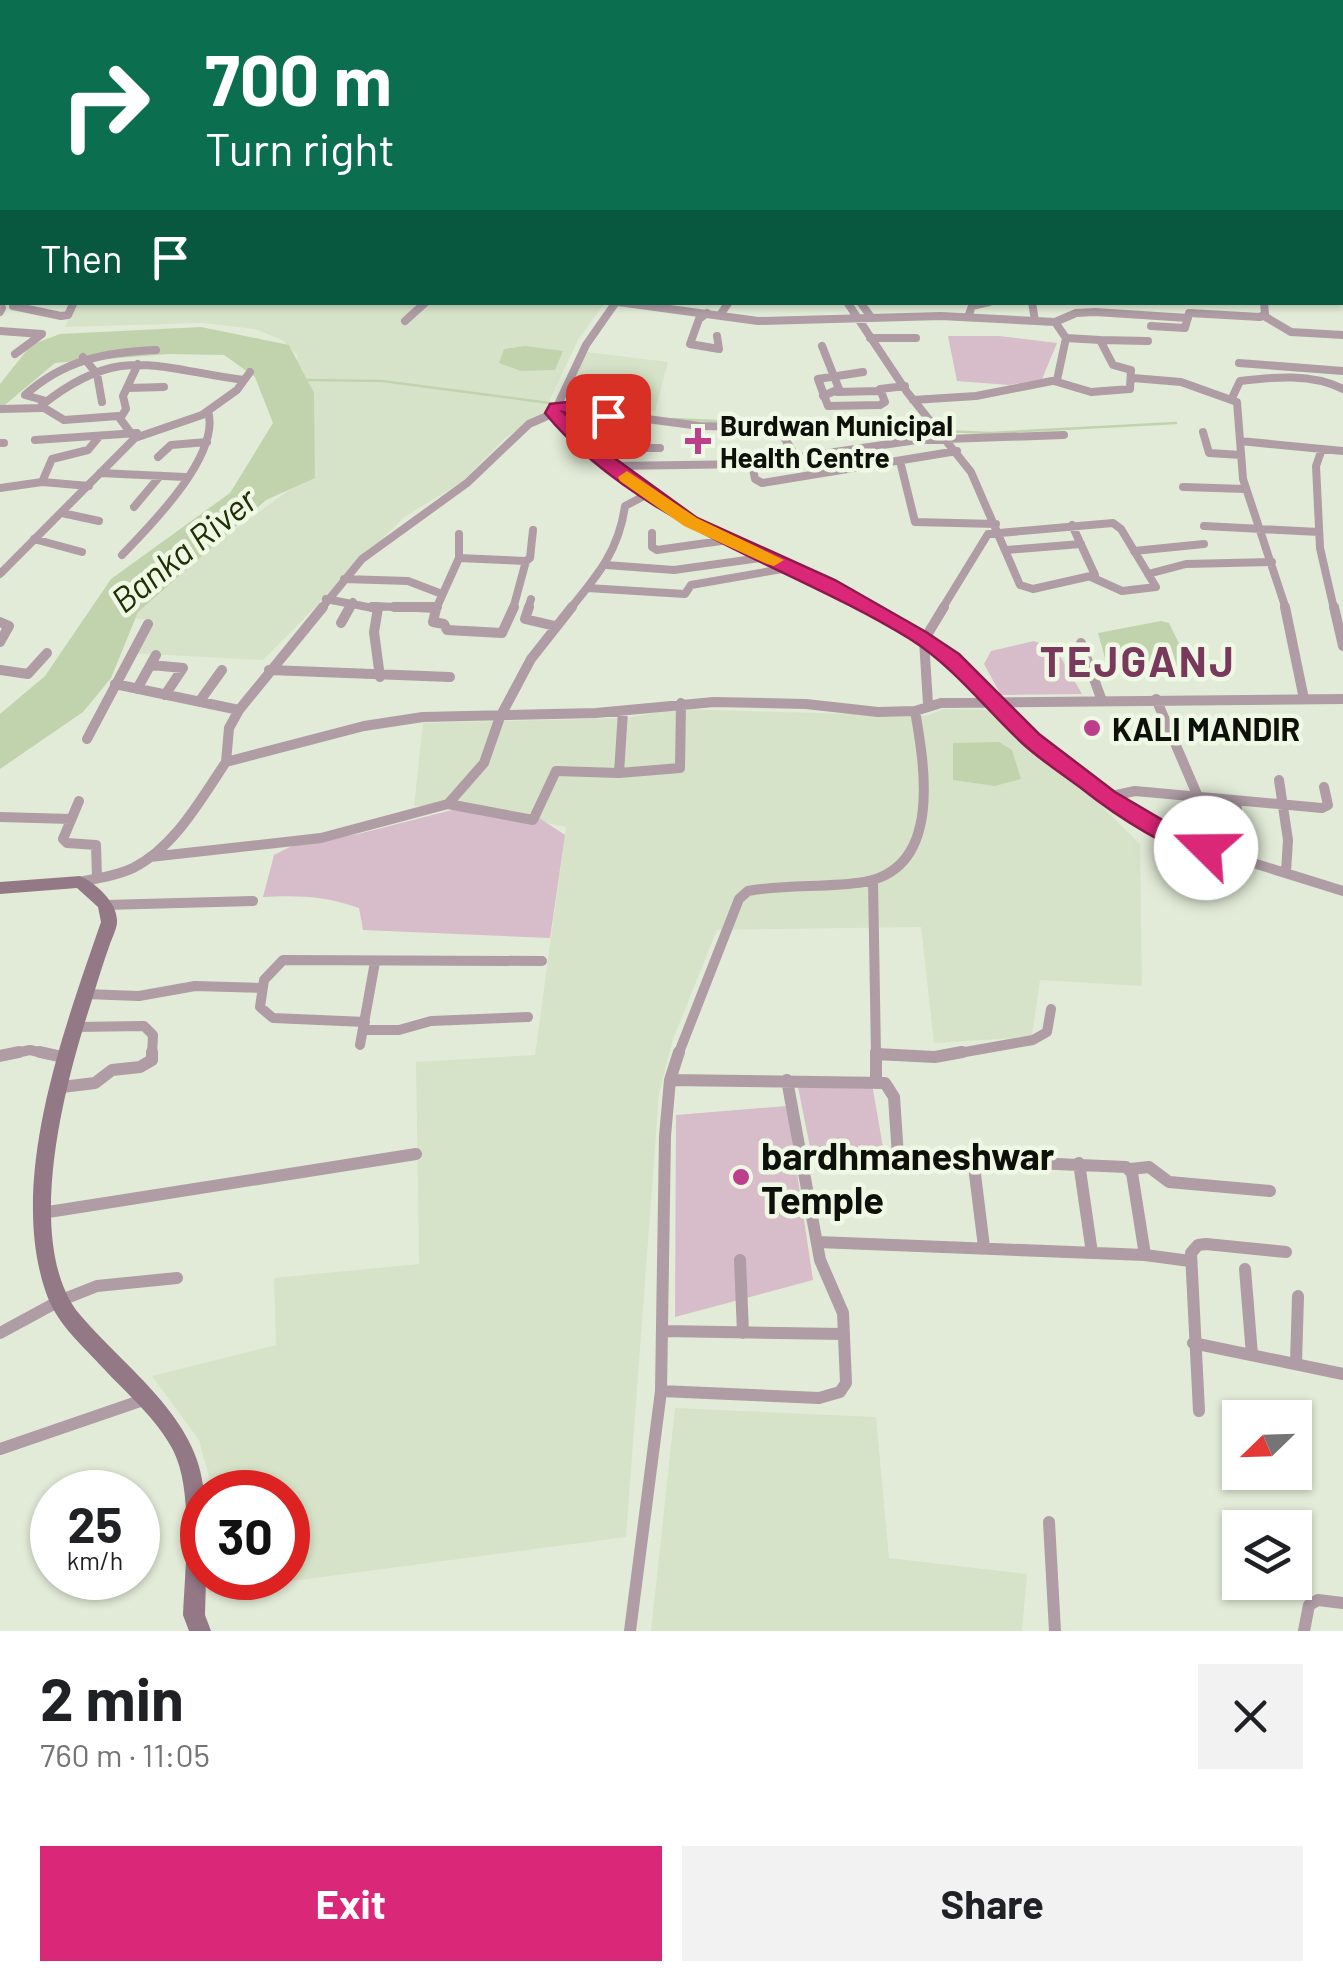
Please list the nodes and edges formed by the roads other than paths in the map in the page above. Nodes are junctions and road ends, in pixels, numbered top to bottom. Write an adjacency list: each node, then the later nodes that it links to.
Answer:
1 (72, 305): 12 (street)
2 (423, 305): 24 (street)
3 (615, 305): 60 (street)
4 (642, 305): 16 (street)
5 (727, 305): 18 (street)
6 (849, 305): 20 (street)
7 (862, 305): 21 (street)
8 (976, 305): 22 (street)
9 (1032, 305): 23 (street)
10 (1186, 305): 17 (street)
11 (1264, 305): 19 (street)
12 (29, 307): 15 (street); 28 (street)
13 (776, 307): 25 (street)
14 (1093, 307): 17 (street); 26 (street)
15 (1, 309)
16 (707, 313): 18 (street); 31 (street)
17 (1188, 315): 19 (street); 27 (street)
18 (720, 316): 25 (street)
19 (1264, 316): 30 (street)
20 (856, 317): 21 (street); 25 (street); 32 (street)
21 (871, 317): 22 (street)
22 (968, 317): 23 (street)
23 (1035, 320): 26 (street)
24 (405, 321)
25 (775, 321)
26 (1055, 322): 34 (street)
27 (1150, 326)
28 (13, 330): 29 (street); 39 (street)
29 (0, 332)
30 (1343, 335)
31 (717, 336)
32 (870, 338): 33 (street); 49 (street)
33 (916, 338)
34 (1066, 338): 35 (street); 48 (street)
35 (1100, 340): 36 (street); 47 (street)
36 (1148, 341)
37 (822, 346): 46 (street)
38 (156, 350): 40 (street)
39 (16, 354)
40 (83, 357): 45 (street); 59 (street)
41 (1238, 363): 43 (street)
42 (138, 364): 45 (street); 51 (street); 62 (street)
43 (1343, 371)
44 (864, 372): 46 (street)
45 (97, 374): 58 (street); 59 (street)
46 (834, 375): 54 (street); 55 (street)
47 (1132, 378): 48 (street); 56 (street)
48 (1054, 381): 57 (street)
49 (905, 386): 53 (street); 57 (street)
50 (164, 387): 51 (street)
51 (128, 388): 63 (street)
52 (1343, 389): 56 (street)
53 (879, 390): 54 (street); 55 (street)
54 (837, 392): 55 (street)
55 (823, 396)
56 (1232, 398): 74 (street)
57 (913, 400): 71 (street)
58 (102, 402)
59 (44, 404): 61 (street); 63 (street)
60 (556, 407): 64 (street); 75 (street); 126 (street)
61 (0, 409)
62 (208, 411): 68 (street); 73 (street)
63 (121, 417): 66 (street)
64 (778, 428): 65 (street); 83 (street)
65 (805, 428)
66 (130, 432): 68 (street); 70 (street)
67 (1203, 432): 81 (street)
68 (142, 434): 88 (street)
69 (1064, 434): 71 (street)
70 (98, 438): 72 (street); 91 (street)
71 (948, 438): 77 (street); 79 (street)
72 (35, 440)
73 (207, 442): 82 (street); 90 (street)
74 (1240, 442): 78 (street); 81 (street)
75 (590, 448): 76 (street); 87 (street)
76 (660, 448)
77 (867, 449): 83 (street); 86 (street)
78 (1322, 449): 80 (street); 106 (street)
79 (957, 450): 84 (street); 102 (street)
80 (1343, 451)
81 (1241, 455): 95 (street)
82 (158, 458)
83 (797, 458): 85 (street)
84 (900, 461): 86 (street); 102 (street)
85 (752, 464): 86 (street); 87 (street)
86 (880, 465)
87 (613, 466): 96 (street)
88 (100, 473): 89 (street); 92 (street)
89 (160, 476): 90 (street); 97 (street)
90 (185, 476): 115 (street)
91 (42, 482): 92 (street); 94 (street)
92 (88, 486): 98 (street)
93 (1183, 486): 95 (street)
94 (0, 488)
95 (1246, 489): 103 (street)
96 (648, 494): 109 (street); 120 (street)
97 (134, 507)
98 (62, 514): 99 (street); 108 (street)
99 (99, 521)
100 (1072, 525): 102 (street); 110 (street); 113 (street)
101 (1204, 526): 103 (street)
102 (998, 527): 112 (street); 141 (street)
103 (1259, 527): 106 (street); 119 (street)
104 (533, 530): 118 (street)
105 (652, 532): 109 (street)
106 (1320, 532): 130 (street)
107 (459, 534): 117 (street)
108 (34, 539): 114 (street); 123 (street)
109 (729, 540): 116 (street)
110 (1081, 544): 112 (street); 125 (street)
111 (1204, 544): 113 (street)
112 (1007, 550): 125 (street)
113 (1134, 551): 124 (street)
114 (82, 552)
115 (122, 555)
116 (768, 557): 121 (street); 122 (street)
117 (458, 558): 118 (street); 129 (street)
118 (526, 561): 136 (street)
119 (1272, 562): 124 (street); 155 (street)
120 (606, 565): 122 (street); 127 (street)
121 (790, 567): 128 (street); 141 (street)
122 (637, 568): 128 (street)
123 (0, 574)
124 (1148, 574): 125 (street)
125 (1092, 577)
126 (344, 579): 129 (street); 132 (street)
127 (586, 588): 128 (street); 140 (street)
128 (624, 591)
129 (442, 594): 136 (street)
130 (1331, 594): 131 (street); 144 (street)
131 (1343, 596)
132 (326, 598): 134 (street); 148 (street)
133 (531, 599): 140 (street)
134 (352, 602): 135 (street); 138 (street)
135 (376, 606): 136 (street); 149 (street)
136 (436, 609)
137 (0, 622): 142 (street)
138 (340, 623)
139 (148, 624): 151 (street)
140 (555, 626): 164 (street)
141 (924, 640): 160 (street); 161 (street)
142 (0, 642)
143 (1082, 644): 157 (street)
144 (1343, 646)
145 (47, 653): 146 (street)
146 (0, 670)
147 (222, 670): 158 (street)
148 (269, 670): 149 (street); 162 (street)
149 (380, 677): 150 (street)
150 (450, 677)
151 (115, 684): 152 (street); 165 (street)
152 (136, 689): 153 (street); 153 (street)
153 (165, 695): 158 (street)
154 (1156, 698): 155 (street); 157 (street); 171 (street)
155 (1304, 699): 156 (street)
156 (1343, 699)
157 (1102, 701): 160 (street)
158 (199, 702): 162 (street)
159 (681, 702): 161 (street); 163 (street); 167 (street)
160 (999, 705): 161 (street); 170 (street)
161 (921, 707): 183 (street)
162 (238, 710): 166 (street)
163 (624, 711): 164 (street); 167 (street)
164 (500, 717): 166 (street); 174 (street)
165 (87, 739)
166 (226, 762): 180 (street)
167 (619, 772): 174 (street)
168 (1279, 780): 175 (street)
169 (1324, 787): 175 (street)
170 (1107, 797): 171 (street); 179 (street)
171 (1199, 799): 173 (street); 178 (street)
172 (79, 801): 177 (street)
173 (1236, 803): 175 (street); 178 (street)
174 (448, 804): 180 (street)
175 (1283, 805): 181 (street)
176 (1, 819): 177 (street)
177 (71, 819): 182 (street)
178 (1204, 835): 179 (street)
179 (1206, 848): 181 (street)
180 (150, 858): 182 (street)
181 (1286, 872): 185 (street)
182 (88, 880): 184 (street); 187 (street)
183 (873, 880): 197 (street); 200 (street)
184 (0, 888)
185 (1343, 891)
186 (253, 901): 187 (street)
187 (105, 905): 191 (street)
188 (542, 961): 189 (street)
189 (375, 962): 190 (street); 194 (street)
190 (261, 988): 191 (street); 194 (street)
191 (84, 994): 195 (street)
192 (1050, 1009): 197 (street)
193 (528, 1017): 194 (street)
194 (364, 1026): 196 (street)
195 (74, 1027): 199 (street); 203 (street)
196 (360, 1044)
197 (876, 1054): 202 (street)
198 (0, 1056): 199 (street)
199 (68, 1059): 203 (street)
200 (670, 1080): 201 (street); 223 (street)
201 (787, 1080): 202 (street); 204 (street)
202 (876, 1082): 206 (street)
203 (62, 1087): 211 (street)
204 (801, 1153): 206 (street); 212 (street)
205 (416, 1154): 211 (street)
206 (898, 1156): 207 (street)
207 (972, 1158): 208 (street); 213 (street)
208 (1079, 1163): 209 (street); 215 (street)
209 (1130, 1169): 210 (street); 216 (street)
210 (1270, 1191)
211 (42, 1213): 222 (street)
212 (818, 1242): 213 (street); 226 (street)
213 (984, 1247): 215 (street)
214 (1286, 1252): 218 (street)
215 (1092, 1253): 216 (street)
216 (1145, 1255): 218 (street)
217 (740, 1260): 224 (street)
218 (1190, 1261): 227 (street)
219 (1245, 1269): 228 (street)
220 (176, 1278): 222 (street)
221 (1298, 1296): 229 (street)
222 (59, 1301): 225 (street); 232 (street)
223 (664, 1332): 224 (street); 231 (street)
224 (742, 1332): 226 (street)
225 (0, 1333)
226 (843, 1334): 231 (street)
227 (1194, 1343): 228 (street); 233 (street)
228 (1252, 1355): 229 (street)
229 (1296, 1364): 230 (street)
230 (1343, 1374)
231 (661, 1391): 238 (street)
232 (143, 1400): 234 (street); 237 (street)
233 (1200, 1411)
234 (0, 1448)
235 (1050, 1522): 239 (street)
236 (1343, 1603): 240 (street)
237 (200, 1631)
238 (630, 1631)
239 (1055, 1631)
240 (1304, 1631)

